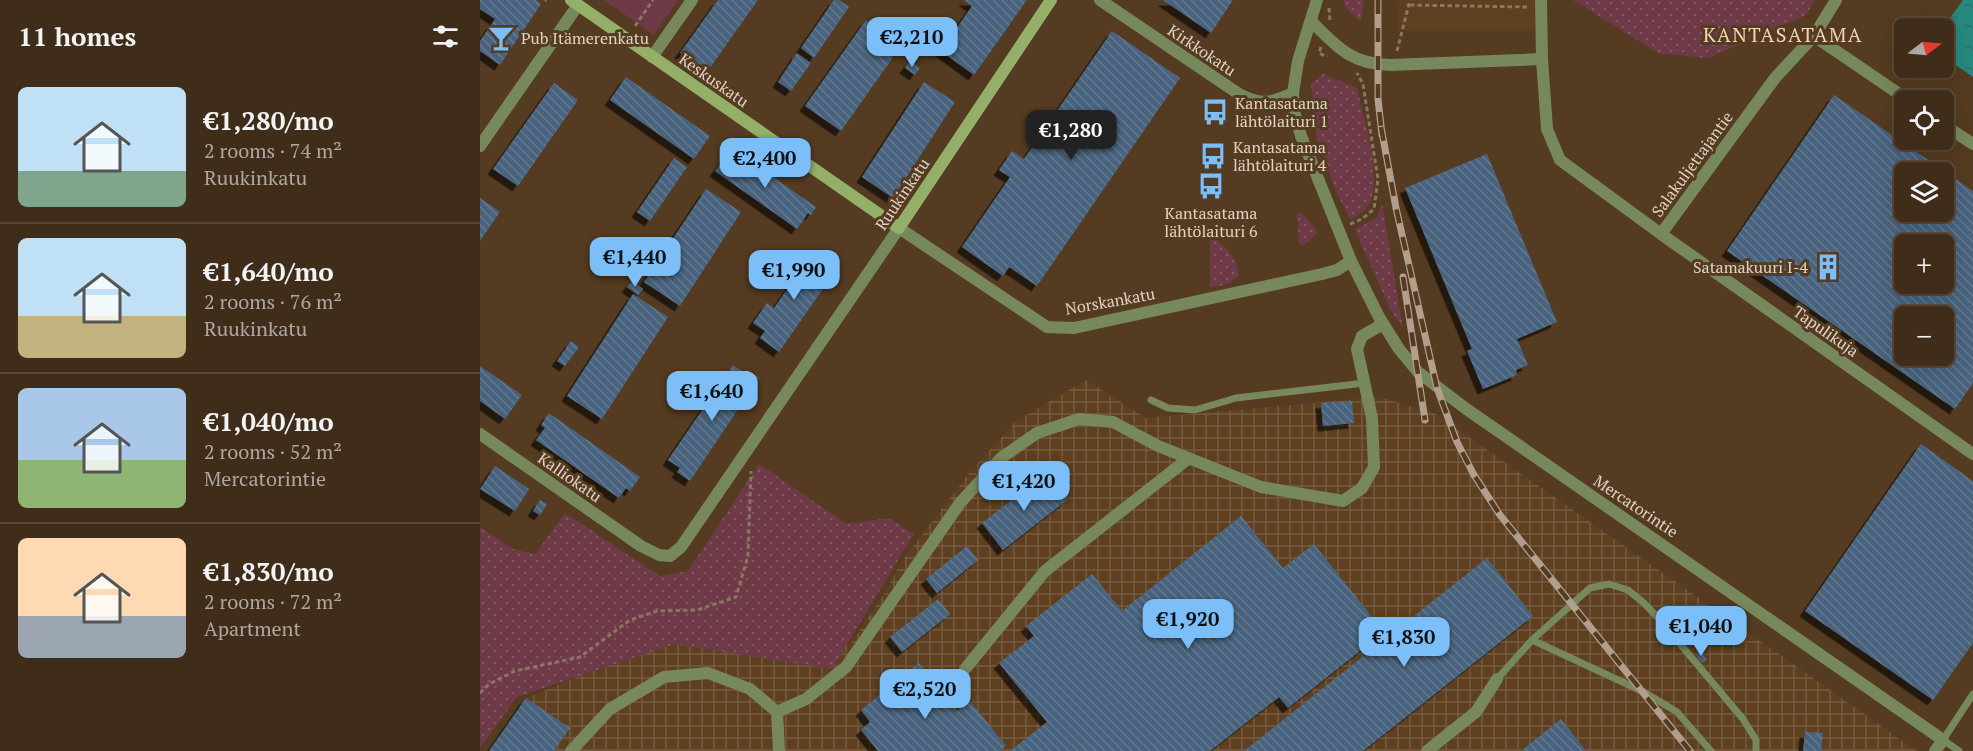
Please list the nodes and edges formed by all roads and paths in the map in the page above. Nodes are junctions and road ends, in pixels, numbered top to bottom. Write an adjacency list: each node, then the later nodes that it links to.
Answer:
1 (653, 0): 16 (path)
2 (692, 0): 20 (street)
3 (1051, 0): 29 (main road, Ruukinkatu)
4 (1100, 0): 25 (street, Kirkkokatu)
5 (1317, 0): 15 (street)
6 (1330, 0): 17 (path)
7 (1410, 0): 12 (path)
8 (1463, 0): 13 (path)
9 (1541, 0): 22 (street, Salakuljettajantie)
10 (1836, 0): 18 (street, Salakuljettajantie)
11 (574, 3): 20 (main road, Keskuskatu); 28 (street)
12 (1410, 5): 13 (path); 19 (path)
13 (1463, 6): 14 (path)
14 (1527, 7)
15 (1311, 21): 17 (street); 25 (street, Mercatorintie)
16 (635, 27)
17 (1324, 34): 21 (path); 22 (street)
18 (1814, 36): 24 (street); 31 (street, Salakuljettajantie)
19 (1396, 52)
20 (652, 57): 29 (main road, Keskuskatu)
21 (1329, 58)
22 (1542, 59): 31 (street, Salakuljettajantie)
23 (1348, 69): 30 (path)
24 (1894, 90)
25 (1293, 93): 30 (street, Mercatorintie)
26 (1954, 132): 27 (street)
27 (1973, 144)
28 (480, 146)
29 (899, 228): 32 (street, Norskankatu); 37 (street, Ruukinkatu)
30 (1338, 230): 32 (street, Mercatorintie)
31 (1661, 234): 38 (street, Tapulikuja)
32 (1351, 261): 33 (street, Mercatorintie)
33 (1383, 324): 34 (street); 47 (street, Mercatorintie)
34 (1365, 383): 35 (lane); 39 (street)
35 (1151, 400)
36 (480, 434): 40 (street, Kalliokatu)
37 (752, 442): 40 (street, Ruukinkatu); 44 (path)
38 (1973, 454)
39 (1189, 458): 42 (street); 46 (street)
40 (641, 546)
41 (1532, 640): 43 (lane); 51 (lane); 52 (lane)
42 (965, 669)
43 (1497, 679): 50 (street)
44 (480, 693)
45 (1973, 694): 47 (lane)
46 (777, 712): 48 (street); 49 (street)
47 (1943, 740): 53 (street); 54 (lane)
48 (571, 751)
49 (779, 751)
50 (1427, 751)
51 (1711, 751)
52 (1756, 751)
53 (1935, 751)
54 (1959, 751)

